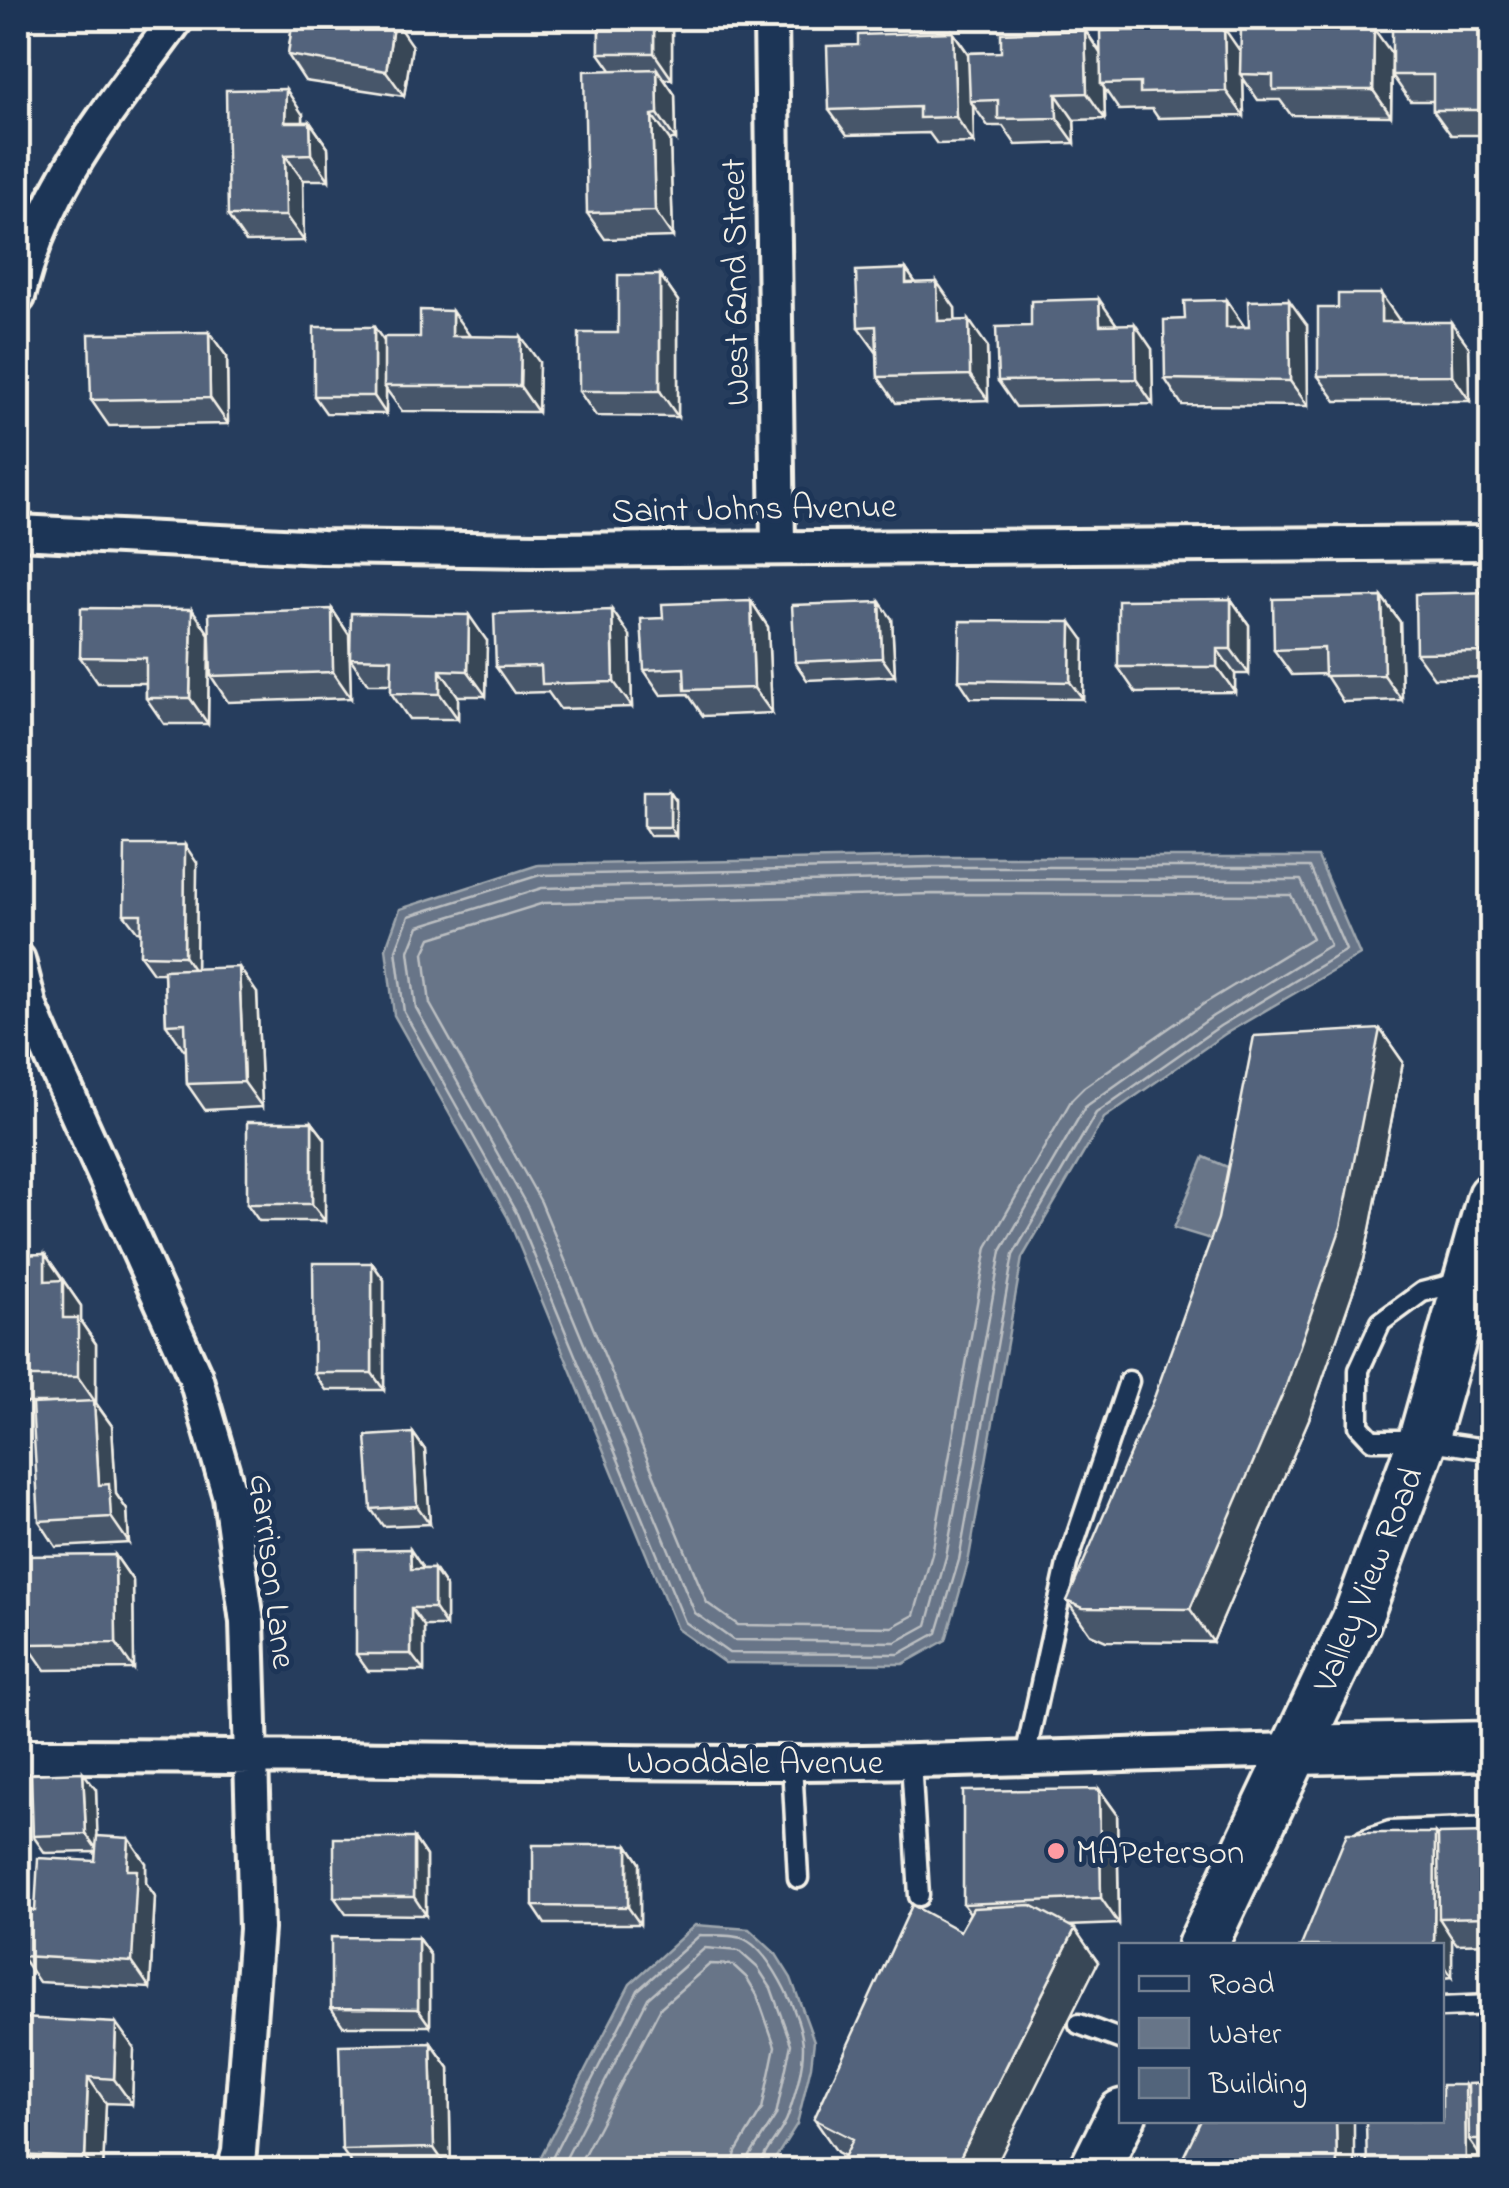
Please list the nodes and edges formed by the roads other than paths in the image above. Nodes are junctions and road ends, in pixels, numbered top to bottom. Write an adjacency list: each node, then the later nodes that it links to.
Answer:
1 (178, 18): 3 (street)
2 (771, 18): 6 (street, West 62nd Street)
3 (18, 296)
4 (18, 532): 6 (street, Saint Johns Avenue)
5 (1492, 543): 6 (street, Saint Johns Avenue)
6 (778, 546)
7 (18, 960): 15 (street, Garrison Lane)
8 (1492, 1197): 9 (street, Valley View Road)
9 (1469, 1280): 11 (street, Valley View Road); 11 (lane)
10 (1129, 1381): 17 (lane)
11 (1423, 1440): 12 (lane); 14 (street, Valley View Road)
12 (1492, 1450)
13 (1492, 1746): 14 (street, Wooddale Avenue)
14 (1295, 1750): 17 (street, Wooddale Avenue); 24 (street, Valley View Road)
15 (251, 1755): 16 (street, Wooddale Avenue); 19 (street, Wooddale Avenue); 30 (street, Garrison Lane)
16 (18, 1756)
17 (1024, 1757): 18 (street, Wooddale Avenue)
18 (911, 1760): 19 (street, Wooddale Avenue); 23 (lane)
19 (792, 1763): 22 (lane)
20 (1492, 1826): 21 (lane)
21 (1347, 1860)
22 (798, 1878)
23 (919, 1896)
24 (1203, 1943)
25 (1492, 2005): 26 (lane)
26 (1444, 2007)
27 (1079, 2024): 28 (lane)
28 (1119, 2039)
29 (1119, 2120): 31 (street)
30 (234, 2170)
31 (1094, 2170)

